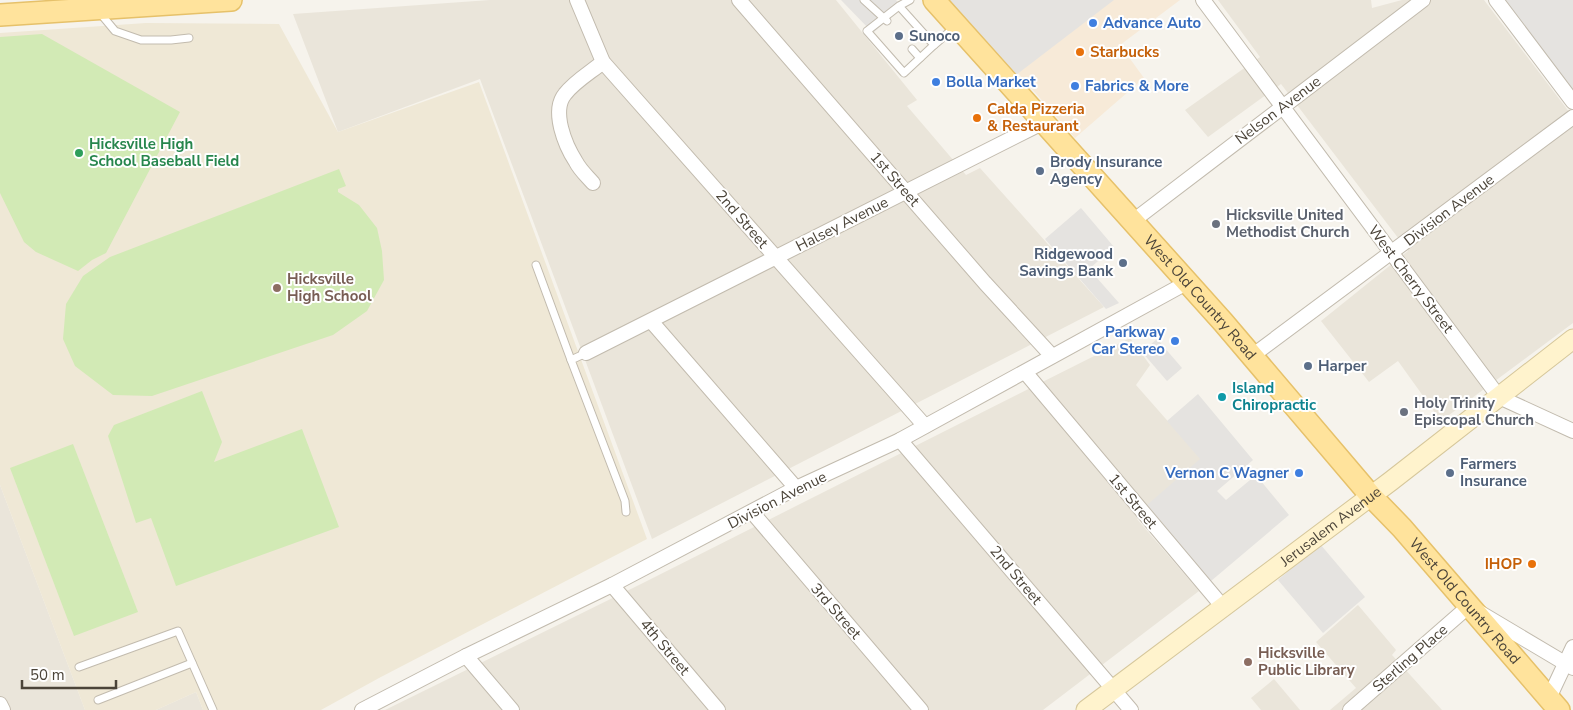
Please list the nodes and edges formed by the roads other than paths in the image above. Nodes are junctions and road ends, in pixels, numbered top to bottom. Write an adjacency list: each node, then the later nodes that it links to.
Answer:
1 (231, 0): 10 (main road)
2 (577, 0): 19 (street, 2nd Street)
3 (739, 0): 25 (street, 1st Street)
4 (864, 0): 13 (lane)
5 (910, 0): 11 (lane)
6 (934, 0): 14 (main road, West Old Country Road)
7 (1203, 0): 21 (street, West Cherry Street)
8 (1423, 0): 21 (street, Nelson Avenue)
9 (1496, 0): 20 (street)
10 (94, 4): 12 (main road); 15 (lane)
11 (899, 6): 13 (lane); 16 (lane)
12 (0, 15)
13 (885, 19): 18 (lane)
14 (957, 26): 16 (lane); 23 (main road, West Old Country Road)
15 (188, 38)
16 (934, 46): 18 (lane)
17 (912, 49): 18 (lane)
18 (920, 58)
19 (603, 62): 24 (street); 28 (street, 2nd Street)
20 (1573, 102)
21 (1282, 107): 26 (street, Nelson Avenue); 27 (street, West Cherry Street)
22 (1573, 117): 27 (street, Division Avenue)
23 (1044, 122): 25 (street, Halsey Avenue); 26 (main road, West Old Country Road)
24 (593, 183)
25 (906, 191): 28 (street, Halsey Avenue); 34 (street, 1st Street)
26 (1133, 221): 30 (main road, West Old Country Road)
27 (1391, 253): 35 (street, Division Avenue); 38 (street, West Cherry Street)
28 (776, 258): 31 (street, Halsey Avenue); 39 (street, 2nd Street)
29 (536, 265): 36 (lane)
30 (1188, 282): 34 (street, Division Avenue); 35 (main road, West Old Country Road)
31 (652, 321): 33 (street, Halsey Avenue); 42 (street)
32 (1573, 339): 38 (main road, Jerusalem Avenue)
33 (586, 353): 36 (lane)
34 (1052, 356): 37 (street, Division Avenue)
35 (1252, 356): 43 (main road, West Old Country Road)
36 (571, 360): 44 (lane)
37 (1024, 372): 39 (street, Division Avenue); 48 (street, 1st Street)
38 (1498, 397): 40 (street, West Cherry Street); 43 (main road, Jerusalem Avenue)
39 (925, 426): 41 (street, Division Avenue)
40 (1573, 431)
41 (900, 440): 42 (street, Division Avenue); 54 (street, 2nd Street)
42 (796, 488): 45 (street, Division Avenue)
43 (1371, 496): 47 (main road, West Old Country Road); 48 (main road, Jerusalem Avenue)
44 (626, 512)
45 (752, 512): 46 (street, Division Avenue); 63 (street, 3rd Street)
46 (612, 584): 50 (street, Division Avenue); 62 (street, 4th Street)
47 (1469, 606): 53 (street); 57 (main road, West Old Country Road); 66 (street, Sterling Place)
48 (1223, 607): 54 (main road, Jerusalem Avenue)
49 (1573, 647): 53 (street)
50 (466, 656): 60 (street, Division Avenue); 61 (street)
51 (192, 663): 52 (lane); 55 (lane); 59 (lane)
52 (79, 666)
53 (1569, 666): 57 (street)
54 (1113, 689): 64 (main road, Jerusalem Avenue); 65 (street, 2nd Street)
55 (98, 700)
56 (0, 704): 58 (street)
57 (1556, 707)
58 (3, 710)
59 (213, 710)
60 (362, 710)
61 (512, 710)
62 (718, 710)
63 (922, 710)
64 (1086, 710)
65 (1131, 710)
66 (1350, 710)

